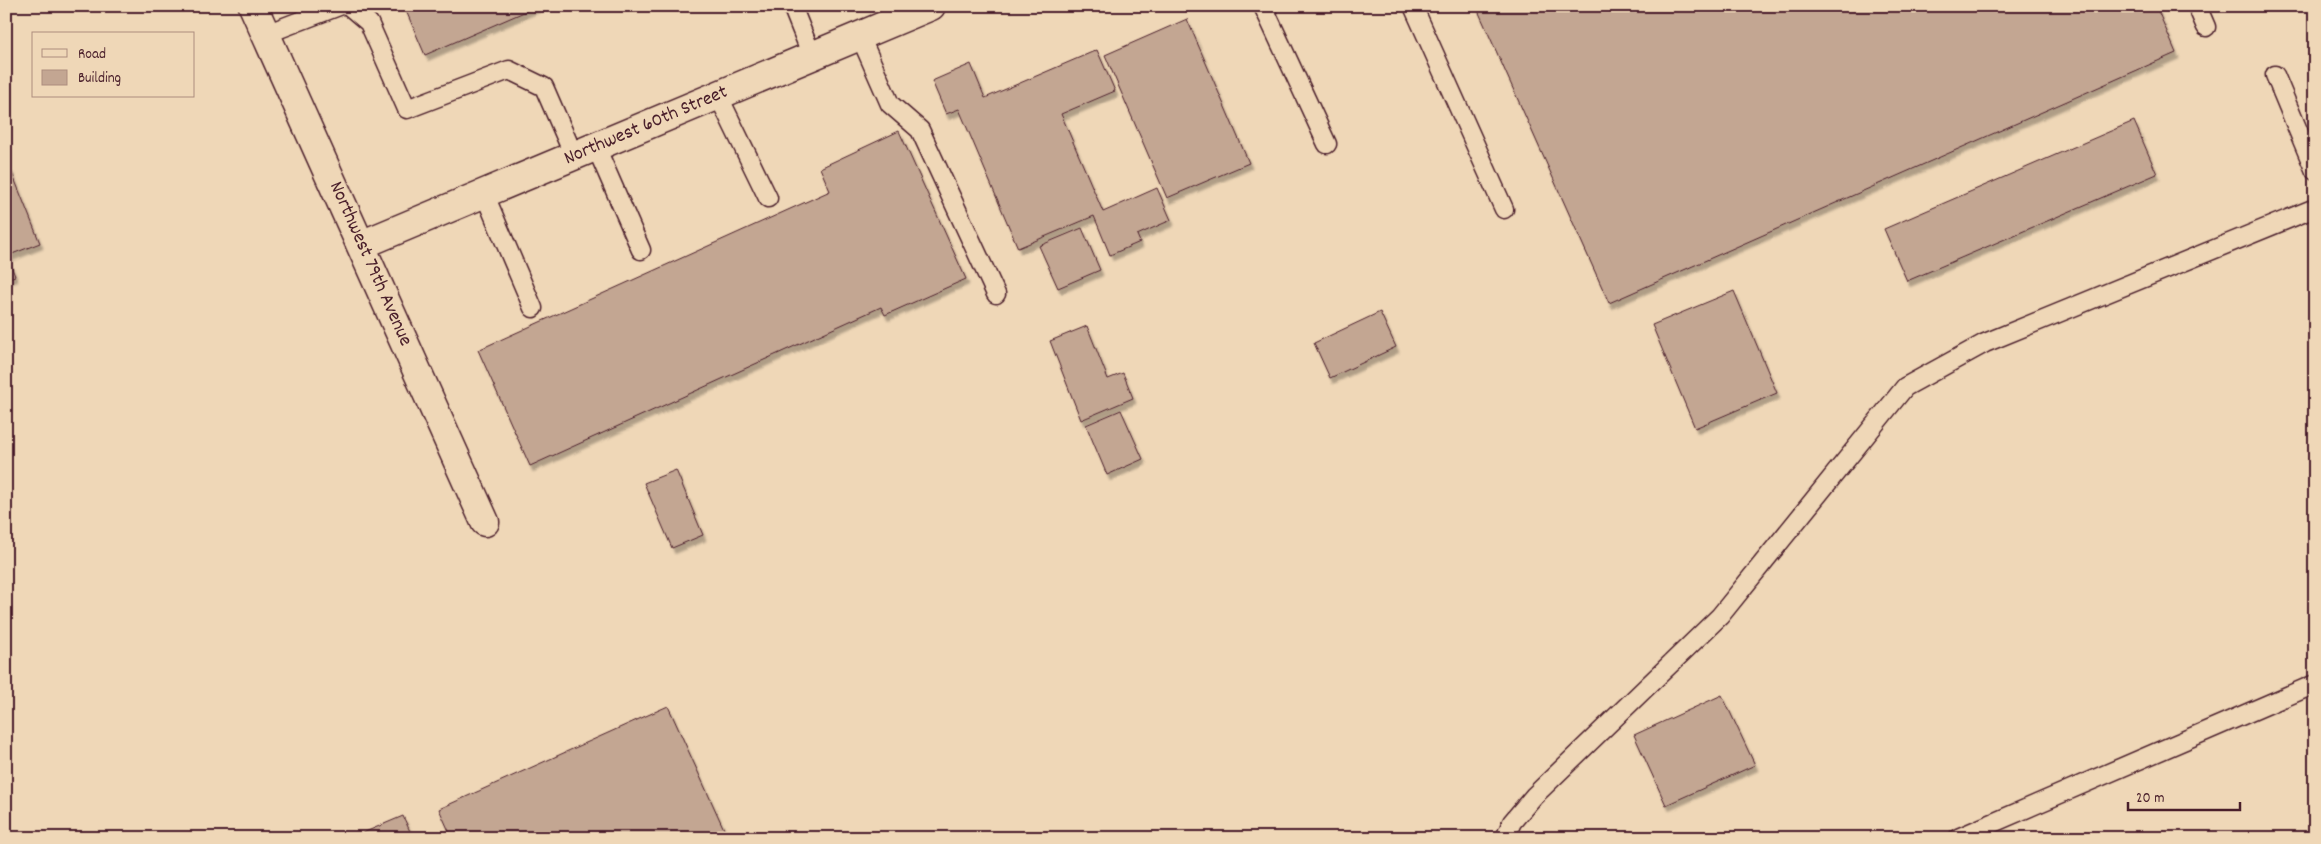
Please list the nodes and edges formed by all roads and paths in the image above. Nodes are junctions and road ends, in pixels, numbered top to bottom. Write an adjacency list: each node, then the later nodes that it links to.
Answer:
1 (253, 6): 10 (street, Northwest 79th Avenue)
2 (339, 6): 10 (lane)
3 (349, 6): 16 (lane)
4 (792, 6): 12 (lane)
5 (931, 6): 11 (street, Northwest 60th Street)
6 (1263, 6): 15 (lane)
7 (1414, 6): 21 (lane)
8 (2197, 6): 9 (lane)
9 (2206, 27)
10 (266, 34): 22 (street, Northwest 79th Avenue)
11 (860, 36): 12 (street, Northwest 60th Street); 24 (lane)
12 (812, 56): 14 (street, Northwest 60th Street)
13 (2275, 75): 17 (lane)
14 (718, 95): 16 (street, Northwest 60th Street); 19 (lane)
15 (1327, 144)
16 (585, 151): 18 (street, Northwest 60th Street); 23 (lane)
17 (2315, 171)
18 (484, 193): 22 (street, Northwest 60th Street); 25 (lane)
19 (768, 198)
20 (2315, 208): 28 (lane)
21 (1504, 209)
22 (361, 245): 26 (street, Northwest 79th Avenue)
23 (642, 250)
24 (996, 294)
25 (533, 308)
26 (485, 522)
27 (2315, 684): 29 (lane)
28 (1505, 838)
29 (1958, 838)

